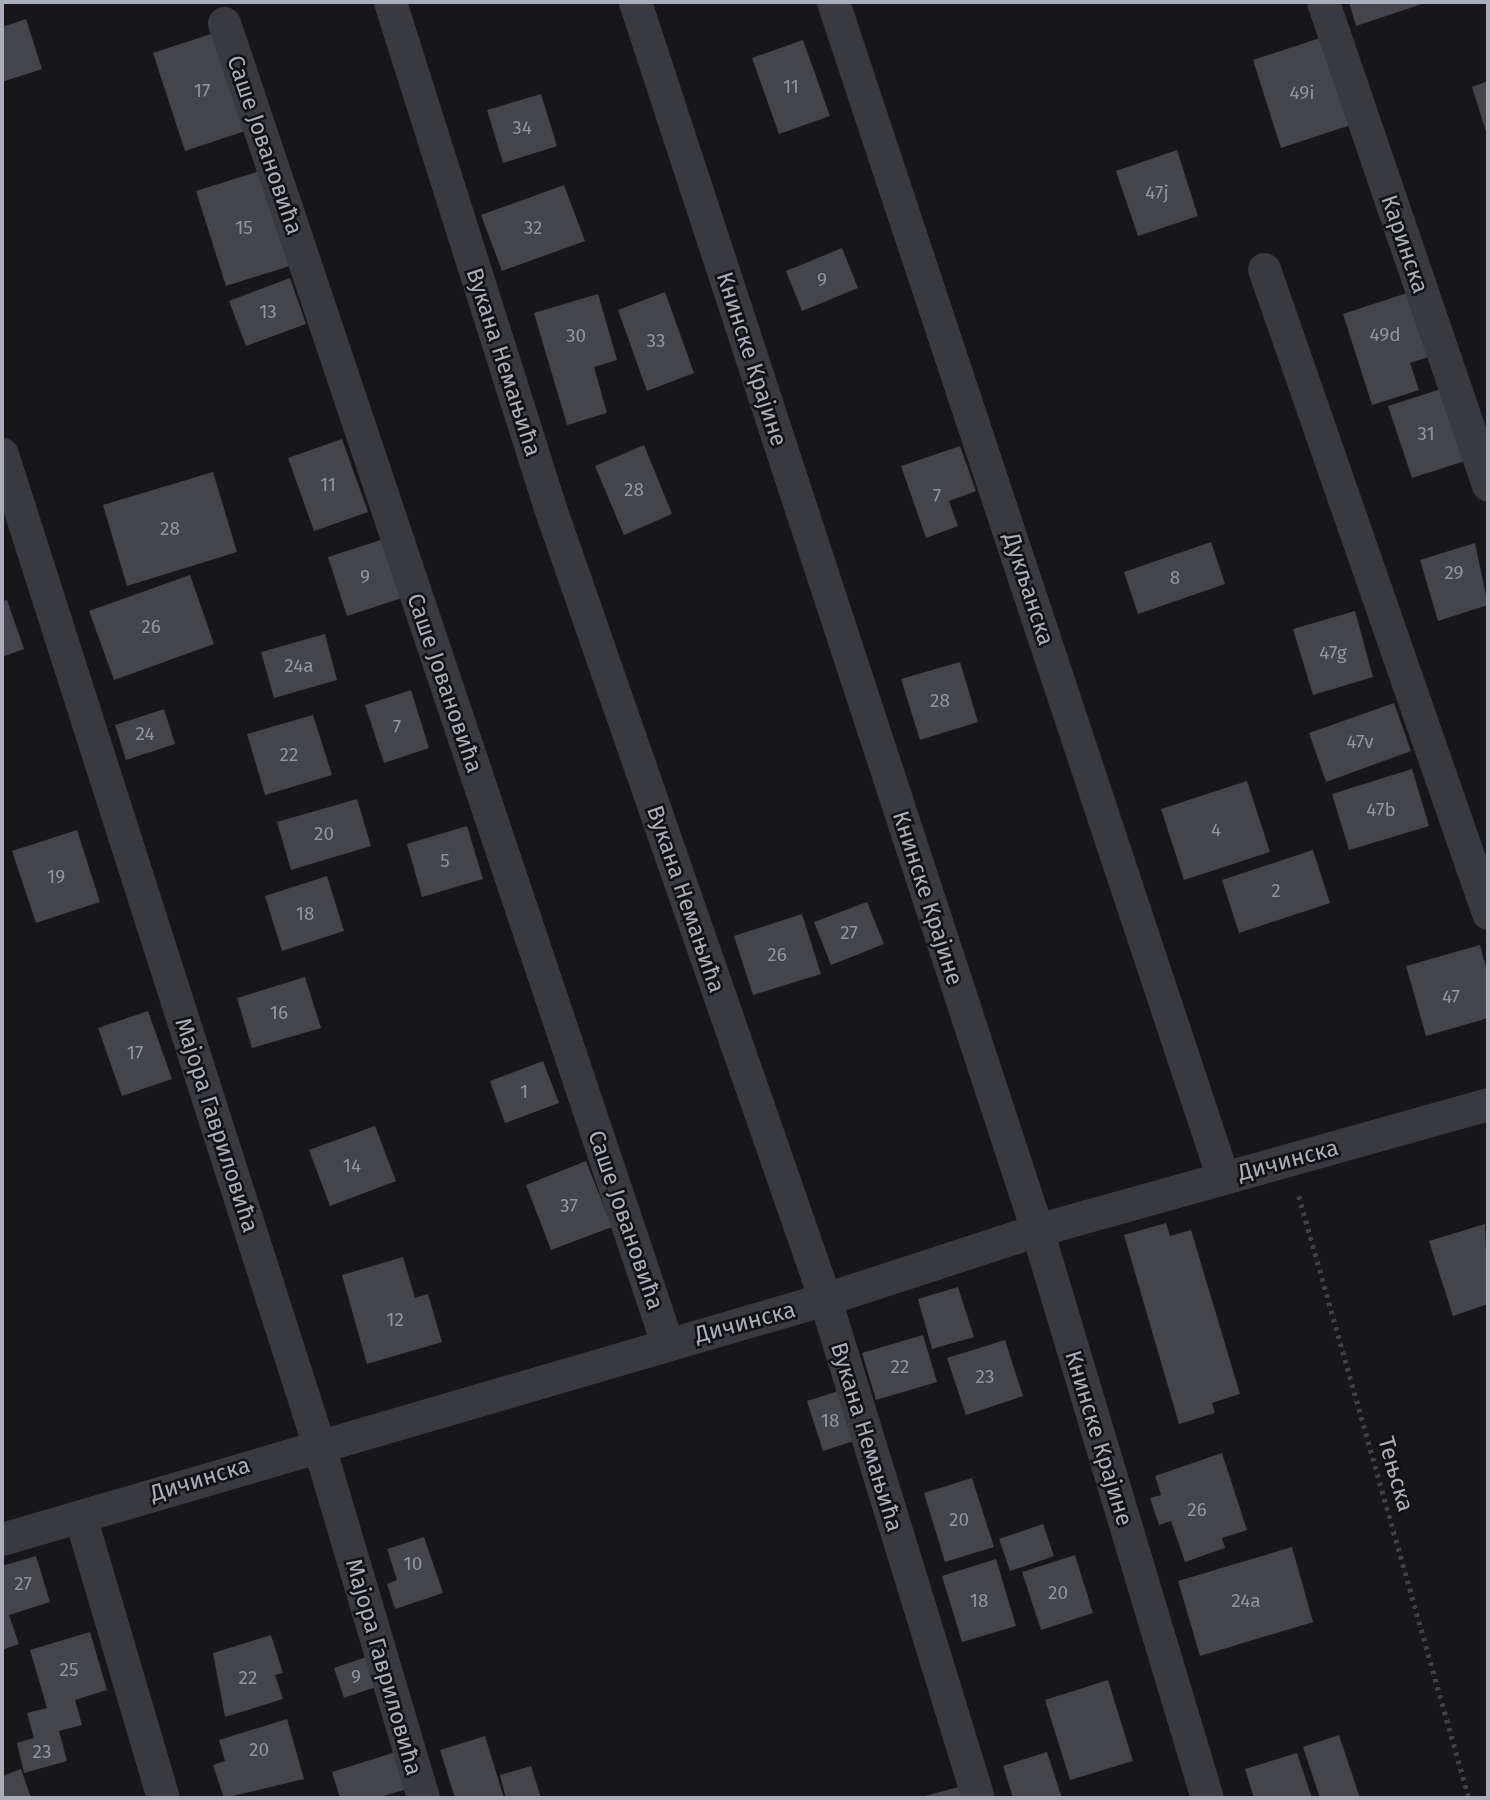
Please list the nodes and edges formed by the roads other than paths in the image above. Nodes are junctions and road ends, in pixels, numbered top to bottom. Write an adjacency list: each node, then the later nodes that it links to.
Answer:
1 (390, 2): 13 (street, Вукана Немањића)
2 (635, 2): 12 (street, Книнске Крајине)
3 (833, 2): 11 (street, Дукљанска)
4 (1322, 2): 8 (street, Каринска)
5 (224, 23): 14 (street, Саше Јовановића)
6 (1264, 269): 9 (street)
7 (2, 454): 15 (street, Мајора Гавриловића)
8 (1488, 485)
9 (1488, 914)
10 (1487, 1110): 11 (street, Дичинска)
11 (1223, 1178): 12 (street, Дичинска)
12 (1037, 1230): 13 (street, Дичинска); 21 (street, Книнске Крајине)
13 (825, 1299): 14 (street, Дичинска); 20 (street, Вукана Немањића)
14 (667, 1343): 15 (street, Дичинска)
15 (318, 1443): 16 (street, Дичинска); 19 (street, Мајора Гавриловића)
16 (80, 1516): 17 (street, Дичинска); 18 (street)
17 (2, 1539)
18 (163, 1798)
19 (423, 1798)
20 (978, 1798)
21 (1207, 1798)

